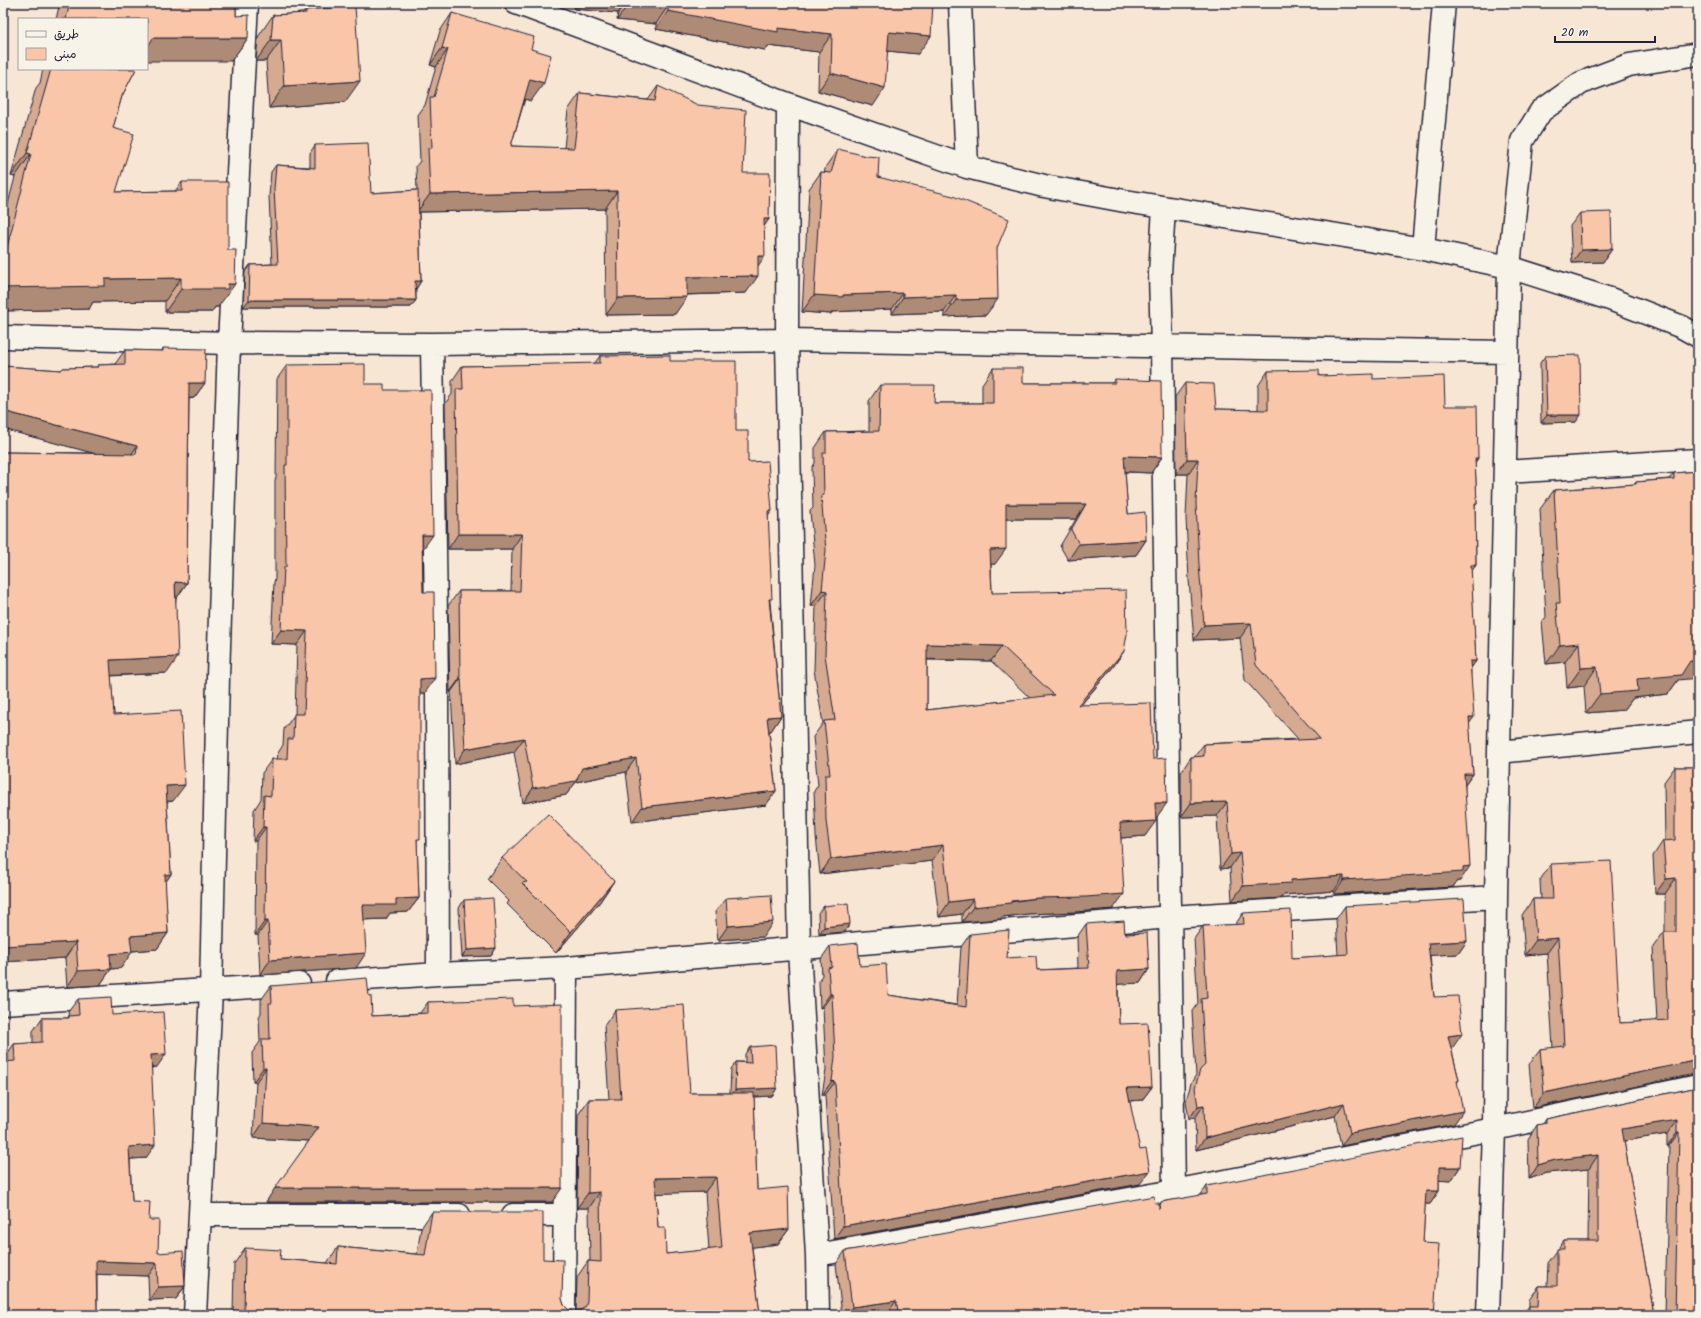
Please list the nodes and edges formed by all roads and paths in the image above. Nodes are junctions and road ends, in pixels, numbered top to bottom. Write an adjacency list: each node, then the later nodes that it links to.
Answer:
1 (247, 3): 14 (street)
2 (516, 3): 6 (street)
3 (960, 3): 7 (street)
4 (1444, 3): 9 (street)
5 (1698, 54): 10 (street)
6 (788, 104): 7 (street); 13 (street)
7 (967, 167): 8 (street)
8 (1164, 208): 9 (street); 16 (street)
9 (1423, 249): 10 (street)
10 (1509, 267): 11 (street); 17 (street)
11 (1698, 336)
12 (3, 337): 14 (street)
13 (787, 340): 15 (street); 16 (street); 24 (street)
14 (230, 343): 15 (street); 27 (street)
15 (432, 344): 26 (street)
16 (1162, 346): 17 (street); 23 (street)
17 (1508, 352): 19 (street)
18 (1698, 460): 19 (street)
19 (1505, 472): 21 (street)
20 (1698, 732): 21 (street)
21 (1499, 752): 22 (street)
22 (1496, 897): 23 (street); 30 (street)
23 (1170, 917): 24 (street); 31 (street)
24 (799, 949): 25 (street); 34 (street)
25 (566, 968): 26 (street); 33 (street)
26 (438, 974): 27 (street)
27 (211, 991): 28 (street); 32 (street)
28 (3, 1003)
29 (1698, 1086): 30 (street)
30 (1494, 1130): 31 (street); 38 (street)
31 (1174, 1191): 34 (street)
32 (200, 1215): 33 (street); 35 (street)
33 (565, 1215): 36 (street)
34 (817, 1255): 37 (street)
35 (195, 1315)
36 (564, 1315)
37 (818, 1315)
38 (1488, 1315)

